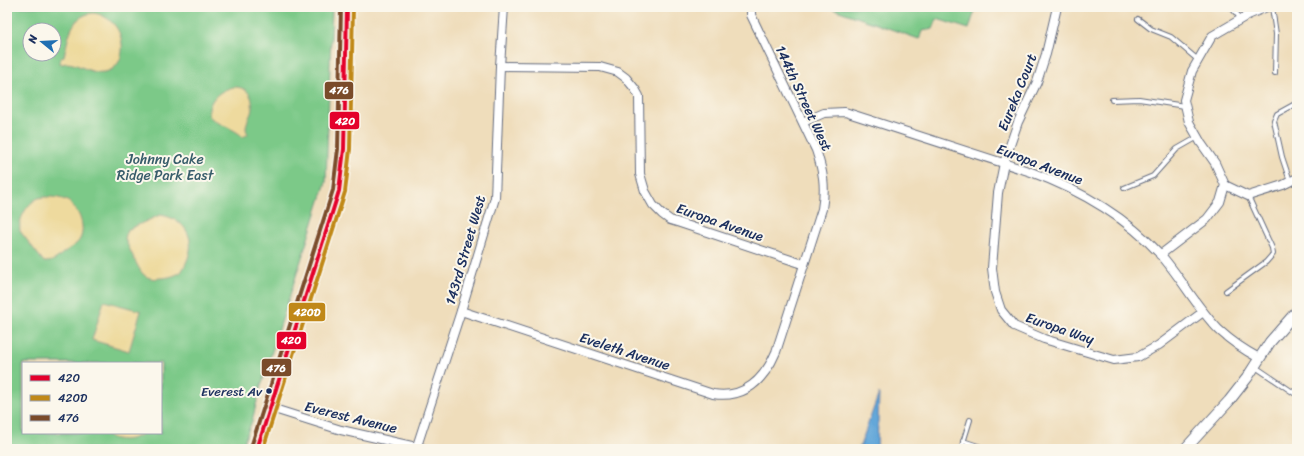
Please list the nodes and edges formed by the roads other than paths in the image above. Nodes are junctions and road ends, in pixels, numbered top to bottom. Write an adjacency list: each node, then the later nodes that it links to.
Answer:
1 (347, 7): 32 (street)
2 (504, 7): 11 (street, 143rd Street West)
3 (751, 7): 16 (street, 144th Street West)
4 (1057, 7): 18 (street, Eureka Court)
5 (1231, 7): 9 (lane)
6 (1267, 7): 9 (street)
7 (1272, 7): 12 (lane)
8 (1138, 19): 10 (lane)
9 (1242, 19): 10 (street)
10 (1198, 60): 15 (street)
11 (500, 66): 24 (street, Europa Avenue); 26 (street, 143rd Street West)
12 (1275, 72)
13 (1112, 100): 15 (lane)
14 (1297, 103): 19 (lane)
15 (1186, 106): 17 (street)
16 (803, 122): 18 (street, Europa Avenue); 24 (street, 144th Street West)
17 (1198, 137): 20 (street); 21 (lane)
18 (1004, 163): 23 (street, Europa Avenue); 28 (street, Europa Way)
19 (1294, 180): 22 (street)
20 (1225, 185): 22 (street); 23 (street)
21 (1124, 188)
22 (1248, 196): 25 (lane)
23 (1160, 255): 28 (street, Europa Avenue)
24 (803, 264): 29 (street, 144th Street West)
25 (1226, 291)
26 (461, 311): 29 (street, Eveleth Avenue); 35 (street, 143rd Street West)
27 (1297, 311): 30 (street)
28 (1203, 312): 30 (street, Europa Avenue)
29 (771, 362)
30 (1256, 362): 31 (lane); 39 (street)
31 (1294, 392)
32 (271, 408): 35 (street, Everest Avenue); 36 (street)
33 (970, 420): 34 (lane)
34 (963, 441): 37 (lane); 38 (lane)
35 (421, 448)
36 (257, 449)
37 (961, 449)
38 (987, 449)
39 (1185, 449)

